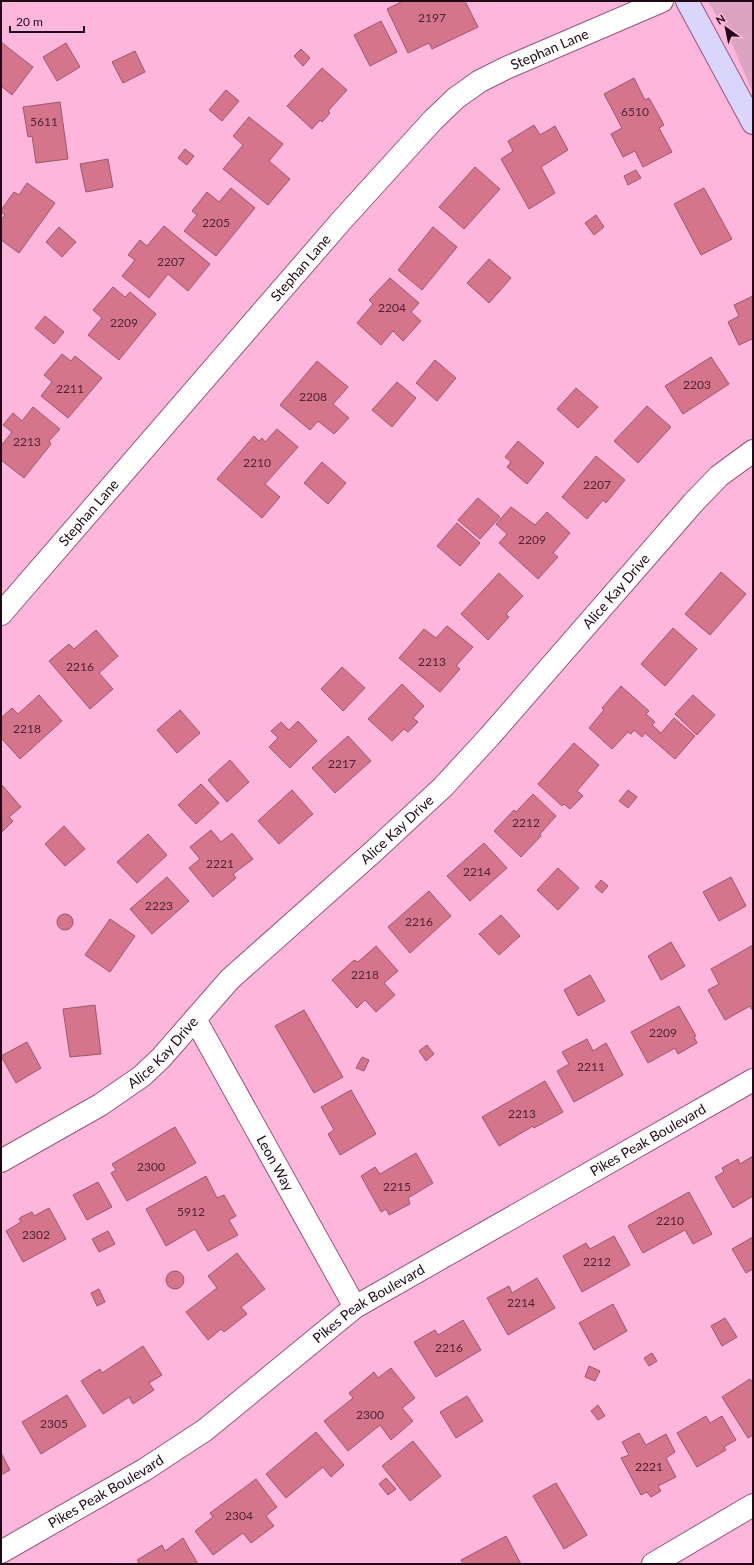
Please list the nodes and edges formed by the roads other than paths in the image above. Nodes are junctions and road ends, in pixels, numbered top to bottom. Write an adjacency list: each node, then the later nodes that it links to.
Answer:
1 (662, 1): 5 (street, Stephan Lane)
2 (687, 1): 3 (main road)
3 (753, 123)
4 (753, 451): 6 (street, Alice Kay Drive)
5 (1, 614)
6 (195, 1019): 8 (street, Alice Kay Drive); 9 (street, Leon Way)
7 (753, 1080): 9 (street, Pikes Peak Boulevard)
8 (1, 1161)
9 (355, 1307): 11 (street, Pikes Peak Boulevard)
10 (753, 1506): 12 (street)
11 (1, 1552)
12 (653, 1564)

